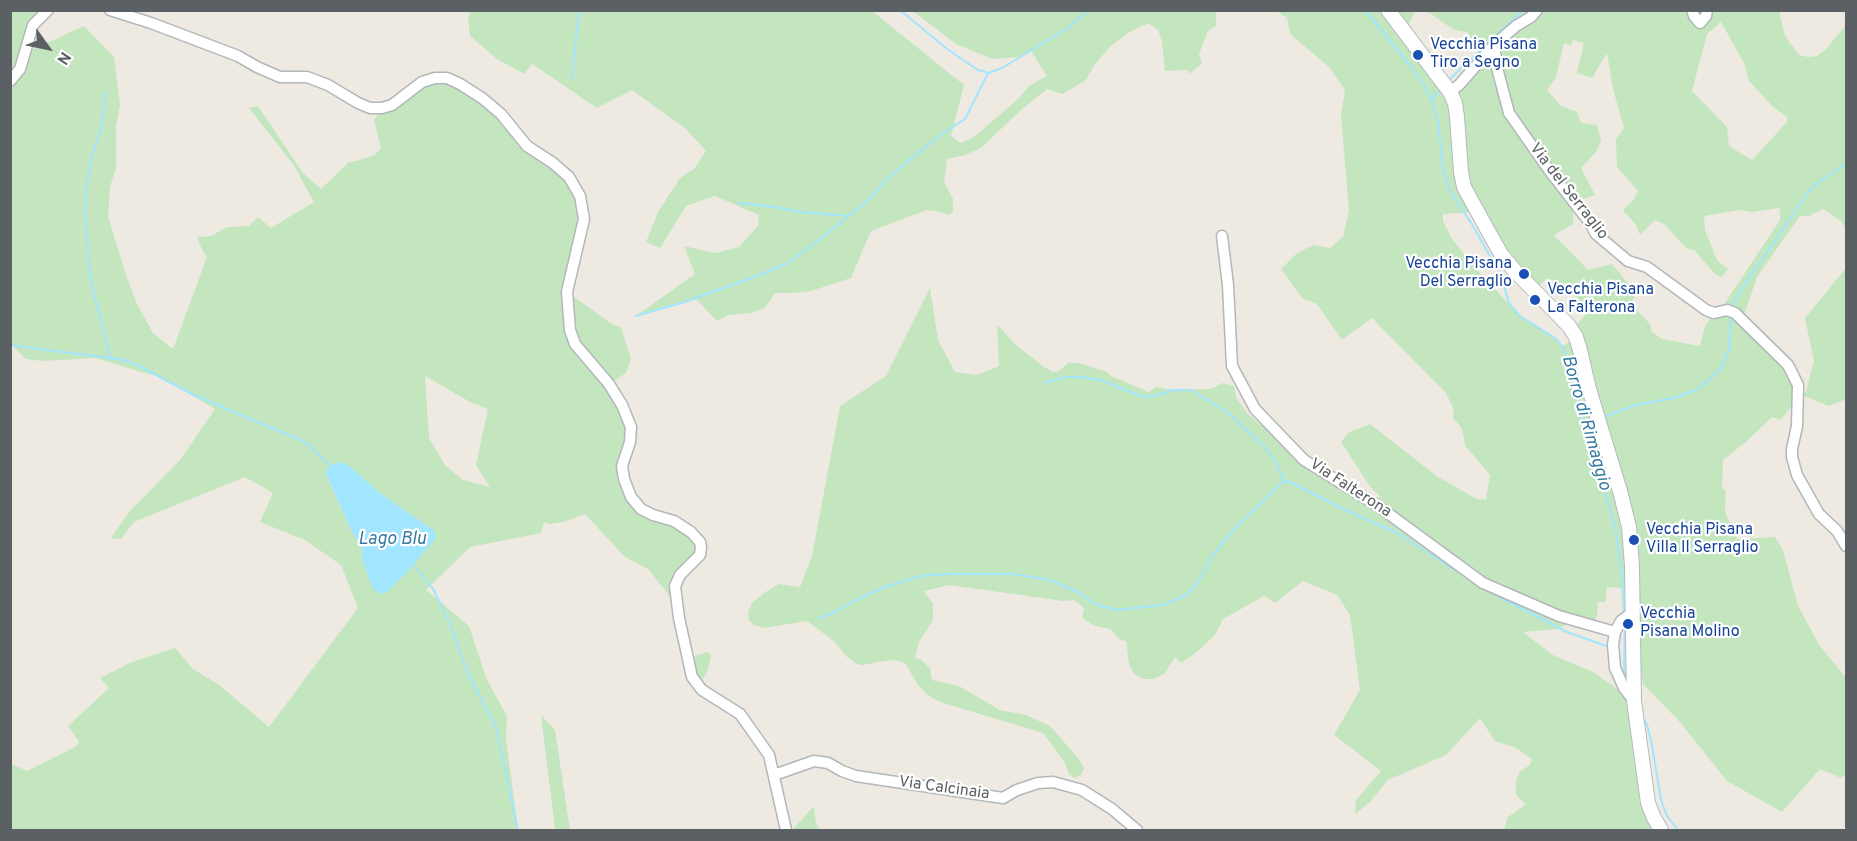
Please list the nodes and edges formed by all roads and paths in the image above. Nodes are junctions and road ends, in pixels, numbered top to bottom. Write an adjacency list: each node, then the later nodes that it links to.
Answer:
1 (48, 10): 8 (street)
2 (110, 10): 15 (street)
3 (1388, 10): 9 (main road)
4 (1537, 10): 7 (street)
5 (1692, 10): 6 (street)
6 (1707, 10)
7 (1494, 45): 9 (street); 11 (street, Via del Serraglio)
8 (10, 81)
9 (1450, 92): 12 (main road)
10 (1222, 236): 13 (street, Via Falterona)
11 (1846, 546)
12 (1633, 612): 13 (street); 14 (main road)
13 (1615, 632): 14 (street)
14 (1634, 701): 18 (main road)
15 (774, 775): 16 (street); 17 (street, Via Calcinaia)
16 (786, 831)
17 (1137, 831)
18 (1661, 831)

